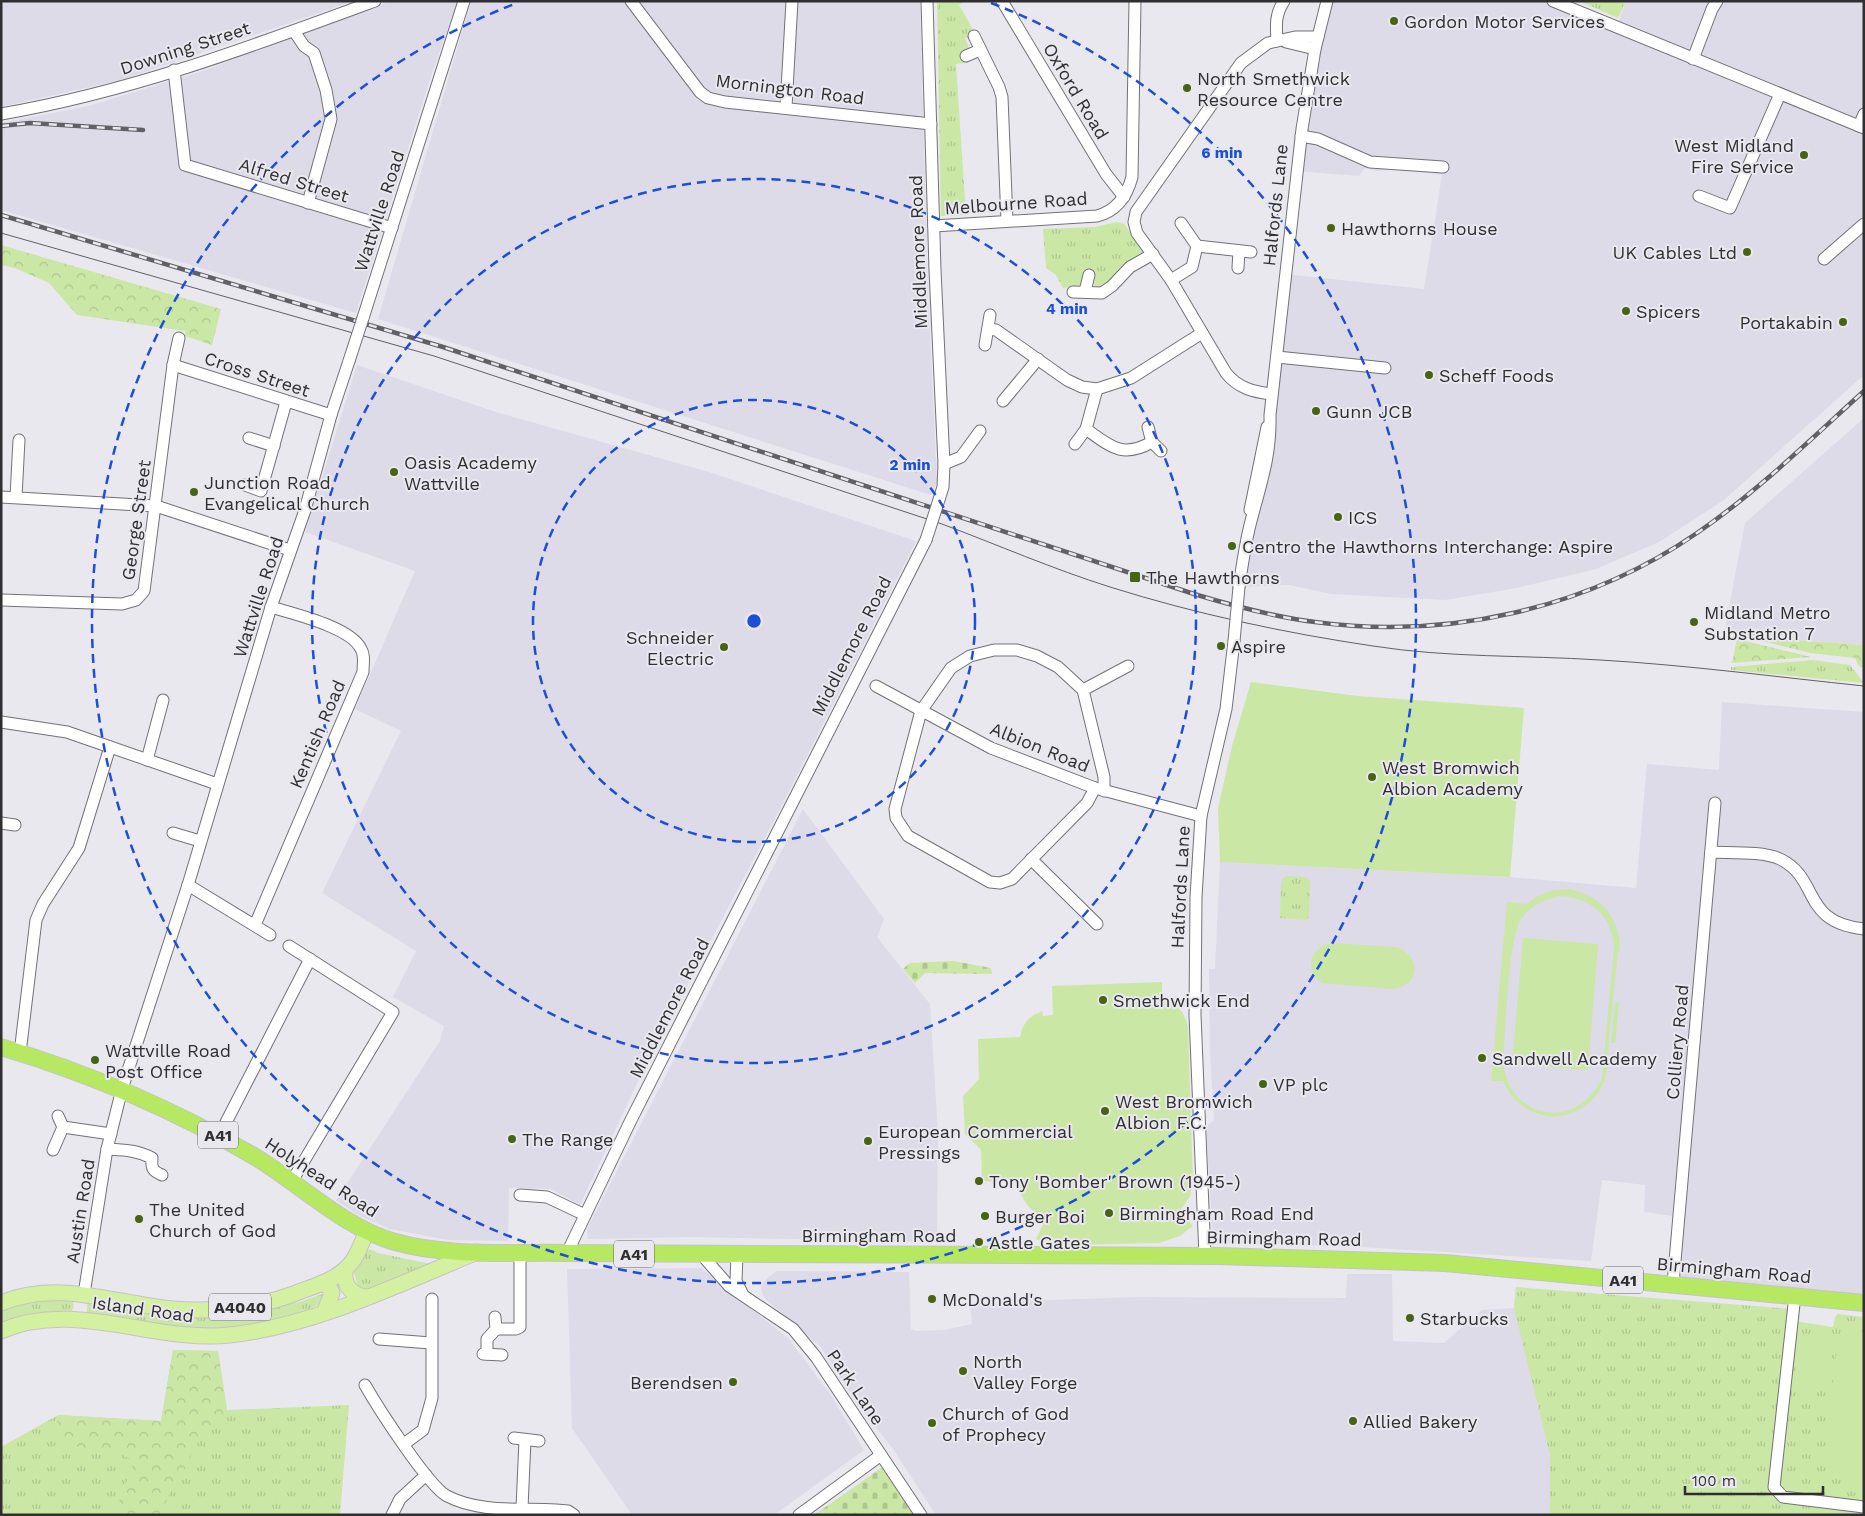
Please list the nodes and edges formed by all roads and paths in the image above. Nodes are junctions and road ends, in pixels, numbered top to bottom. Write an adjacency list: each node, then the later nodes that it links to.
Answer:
1 (375, 1): 12 (street, Downing Street)
2 (464, 1): 36 (street, Wattville Road)
3 (631, 1): 22 (street, Mornington Road)
4 (792, 1): 22 (street)
5 (927, 1): 25 (street, Middlemore Road)
6 (1002, 1): 30 (street, Oxford Road)
7 (1135, 1): 30 (street)
8 (1284, 1): 15 (street)
9 (1328, 1): 14 (street, Halfords Lane)
10 (1553, 1): 19 (street)
11 (1717, 1): 19 (street)
12 (294, 31): 20 (street, Downing Street); 31 (street)
13 (974, 36): 17 (street)
14 (1318, 37): 15 (street); 16 (street, Halfords Lane)
15 (1277, 41): 16 (street); 38 (street)
16 (1315, 49): 27 (street, Halfords Lane)
17 (980, 50): 18 (street); 32 (street)
18 (966, 56)
19 (1693, 58): 21 (street)
20 (174, 70): 23 (street, Downing Street); 31 (street, Alfred Street)
21 (1780, 94): 26 (street); 29 (street)
22 (786, 107): 25 (street, Mornington Road)
23 (1, 114)
24 (1864, 114): 26 (street)
25 (931, 124): 35 (street, Middlemore Road)
26 (1861, 127)
27 (1301, 136): 28 (street); 50 (street, Halfords Lane)
28 (1443, 167)
29 (1699, 196)
30 (1124, 197): 32 (street, Melbourne Road)
31 (308, 203): 36 (street, Alfred Street)
32 (1007, 221): 35 (street, Melbourne Road)
33 (1181, 223): 37 (street)
34 (1864, 224): 39 (street)
35 (934, 226): 68 (street, Middlemore Road)
36 (392, 228): 58 (street, Wattville Road, bridge)
37 (1197, 246): 40 (street); 42 (street)
38 (1153, 254): 42 (street); 43 (street)
39 (1824, 259)
40 (1238, 268)
41 (1089, 275): 43 (street)
42 (1171, 280): 47 (street)
43 (1085, 291): 44 (street)
44 (1073, 292)
45 (990, 315): 46 (street)
46 (988, 329): 49 (street); 51 (street)
47 (1202, 334): 54 (street); 55 (street)
48 (178, 338): 52 (street, George Street)
49 (985, 345)
50 (1276, 357): 53 (street); 55 (street, Halfords Lane)
51 (1038, 358): 54 (street); 56 (street)
52 (173, 365): 57 (street, Cross Street); 72 (street, George Street)
53 (1386, 368)
54 (1097, 389): 60 (street)
55 (1272, 394): 87 (street, Halfords Lane, bridge)
56 (1004, 401)
57 (286, 402): 58 (street, Cross Street); 66 (street)
58 (331, 415): 73 (street, Wattville Road)
59 (1148, 428): 64 (street)
60 (1086, 429): 64 (street); 65 (street)
61 (980, 430): 68 (street)
62 (249, 438): 66 (street)
63 (19, 440): 71 (street)
64 (1152, 442): 67 (street)
65 (1075, 444)
66 (274, 446): 69 (street)
67 (1162, 451)
68 (944, 464): 111 (street, Middlemore Road, bridge)
69 (245, 485)
70 (1, 497): 71 (street)
71 (16, 497): 72 (street)
72 (156, 506): 73 (street); 74 (street, George Street)
73 (290, 550): 75 (street, Wattville Road)
74 (1, 600)
75 (271, 607): 84 (street, Wattville Road); 96 (street, Kentish Road)
76 (1128, 666): 78 (street)
77 (876, 686): 80 (street, Albion Road)
78 (1083, 690): 80 (street); 85 (street)
79 (163, 700): 83 (street)
80 (921, 711): 85 (street, Albion Road); 93 (street)
81 (1, 722): 82 (street)
82 (110, 747): 83 (street); 102 (street)
83 (147, 760): 84 (street)
84 (217, 784): 91 (street, Wattville Road)
85 (1099, 789): 87 (street, Albion Road); 93 (street)
86 (1715, 803): 92 (street, Colliery Road)
87 (1201, 816): 118 (street, Halfords Lane)
88 (1, 824): 89 (street)
89 (15, 825)
90 (173, 833): 91 (street)
91 (200, 841): 94 (street, Wattville Road)
92 (1711, 852): 97 (street); 121 (street, Colliery Road)
93 (1030, 859): 95 (street)
94 (188, 885): 96 (street); 103 (street, Wattville Road)
95 (1097, 924)
96 (255, 925): 98 (street)
97 (1864, 929)
98 (270, 935)
99 (289, 946): 100 (street)
100 (310, 959): 105 (street); 109 (street)
101 (1, 1047): 102 (highway, Holyhead Road / A41)
102 (20, 1053): 103 (highway, Holyhead Road / A41)
103 (122, 1089): 104 (street, Austin Road); 105 (highway, Holyhead Road / A41)
104 (111, 1134): 106 (street, Austin Road); 107 (street, Austin Road)
105 (219, 1136): 109 (highway, Holyhead Road / A41)
106 (107, 1149): 108 (street); 122 (street, Austin Road)
107 (53, 1150)
108 (162, 1175)
109 (292, 1181): 112 (highway, Holyhead Road / A41)
110 (520, 1194): 111 (street)
111 (585, 1215): 115 (street, Middlemore Road)
112 (367, 1232): 113 (highway, Holyhead Road / A41); 119 (main road, Island Road / A4040)
113 (477, 1252): 114 (highway, Holyhead Road / A41); 125 (main road, Island Road / A4040)
114 (520, 1253): 115 (highway, Holyhead Road / A41); 132 (street)
115 (567, 1253): 116 (highway, Holyhead Road / A41)
116 (701, 1254): 117 (highway, Birmingham Road / A41); 124 (street, Park Lane)
117 (737, 1255): 118 (highway, Birmingham Road / A41); 124 (street)
118 (1205, 1256): 121 (highway, Birmingham Road / A41)
119 (345, 1271): 120 (main road, Island Road / A4040); 125 (main road)
120 (322, 1283): 122 (main road, Island Road / A4040); 129 (main road)
121 (1673, 1284): 123 (highway, Birmingham Road / A41)
122 (84, 1294): 127 (main road, Island Road / A4040); 131 (main road)
123 (1795, 1295): 128 (highway, Birmingham Road / A41); 143 (street)
124 (744, 1296): 140 (street, Park Lane)
125 (368, 1297): 129 (main road, Island Road / A4040)
126 (432, 1299): 135 (street)
127 (1, 1303)
128 (1864, 1303)
129 (325, 1312): 131 (main road, Island Road / A4040)
130 (495, 1317): 132 (street)
131 (79, 1320): 133 (main road, Island Road / A4040)
132 (496, 1329): 136 (street)
133 (1, 1331)
134 (379, 1339): 135 (street)
135 (432, 1343): 139 (street)
136 (502, 1355)
137 (365, 1385): 139 (street)
138 (539, 1441): 142 (street)
139 (404, 1444): 141 (street)
140 (881, 1455): 147 (street); 148 (street, Park Lane)
141 (426, 1475): 144 (street); 145 (street)
142 (522, 1508): 144 (street); 146 (street)
143 (1864, 1508)
144 (500, 1511)
145 (389, 1514)
146 (574, 1515)
147 (799, 1515)
148 (921, 1515)

